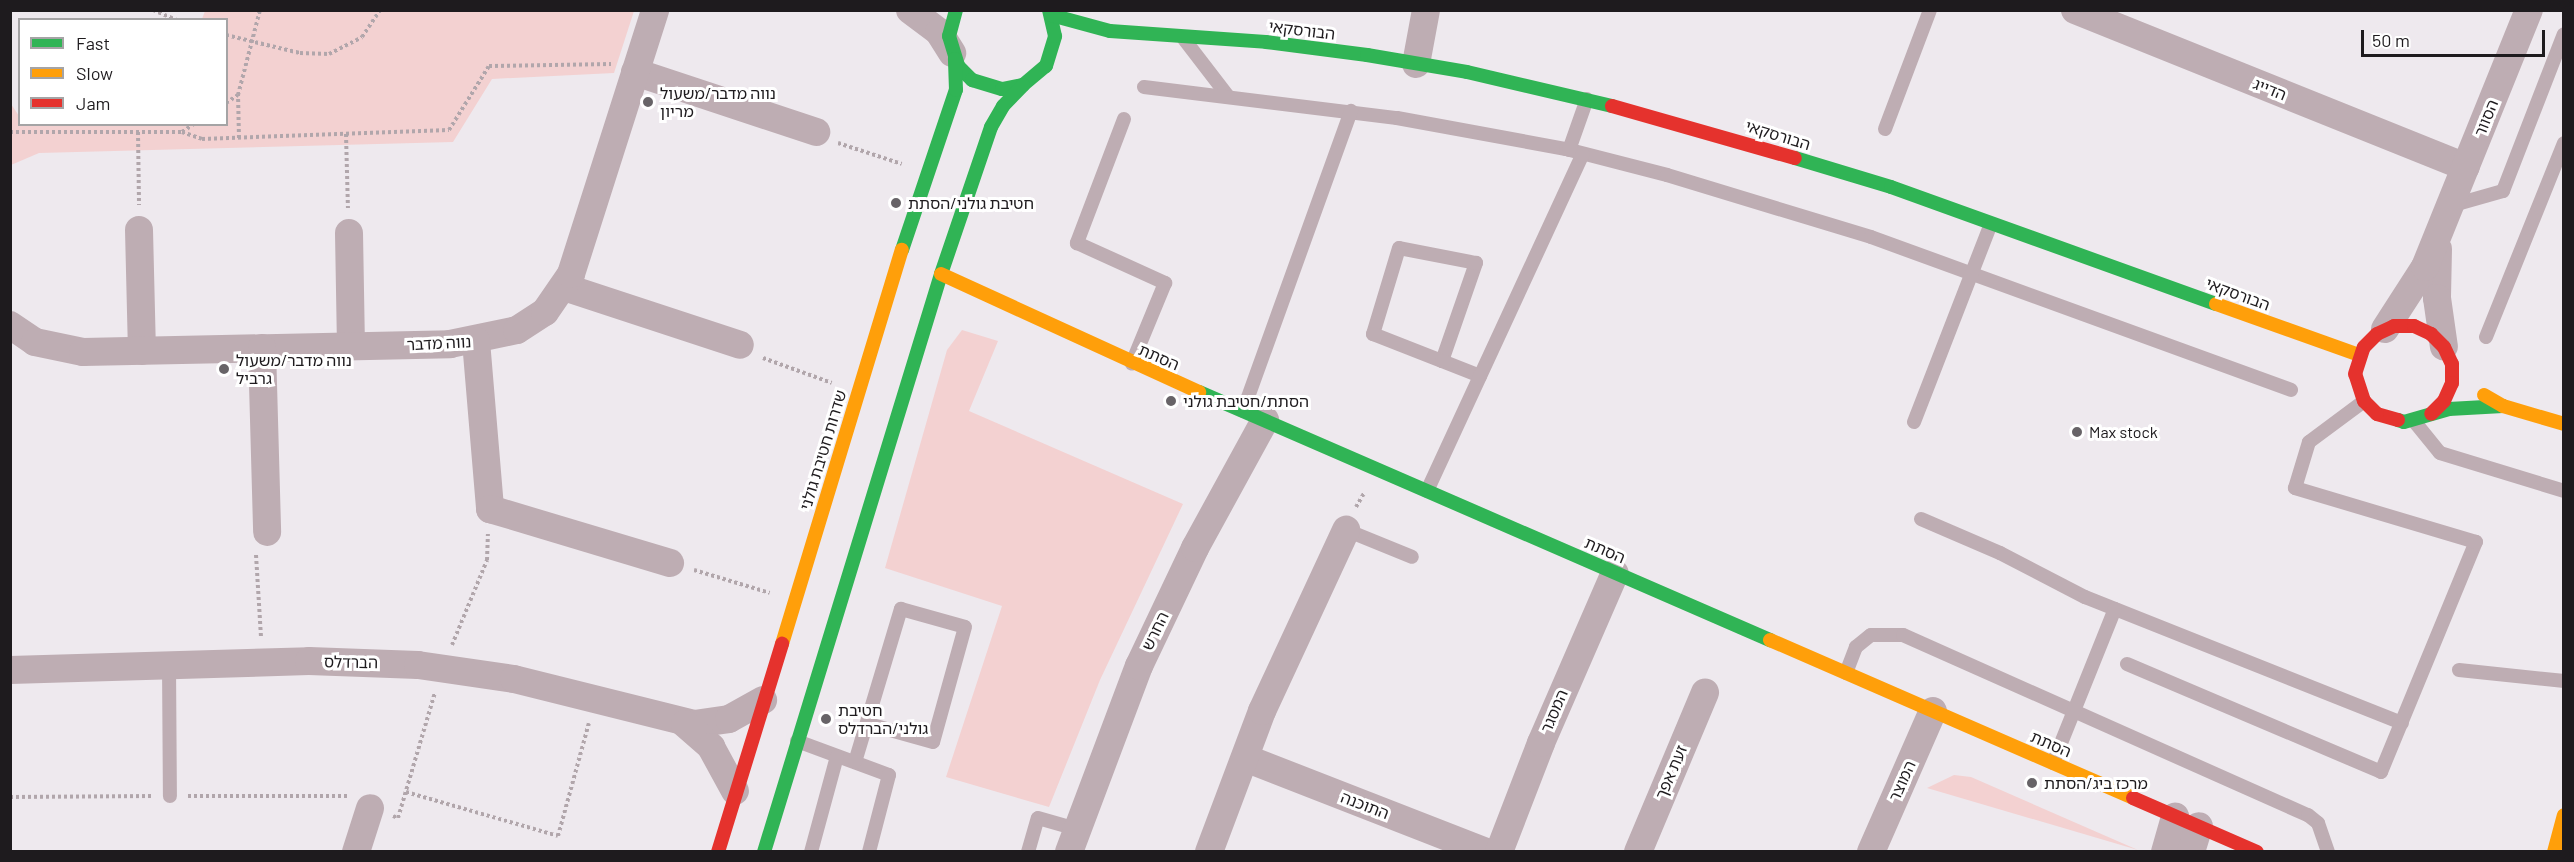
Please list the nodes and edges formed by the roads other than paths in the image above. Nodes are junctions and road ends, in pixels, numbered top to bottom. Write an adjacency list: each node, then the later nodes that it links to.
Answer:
1 (655, 10): 17 (street, נווה מדבר)
2 (910, 10): 14 (street)
3 (956, 10): 14 (street, שדרות חטיבת גולני)
4 (1426, 10): 15 (street)
5 (1930, 10): 24 (lane)
6 (2075, 10): 28 (street, הדייג)
7 (2529, 10): 28 (street, הסוור)
8 (1050, 13): 10 (street, הבורסקאי); 16 (street)
9 (2564, 34): 29 (lane)
10 (1166, 36): 11 (street, הבורסקאי); 12 (street, הבורסקאי)
11 (1183, 38): 15 (street, הבורסקאי); 20 (lane)
12 (1096, 44)
13 (1066, 53): 16 (street)
14 (953, 56): 18 (street); 73 (street, שדרות חטיבת גולני)
15 (1416, 64): 21 (street, הבורסקאי)
16 (1046, 66): 18 (street)
17 (637, 68): 25 (street); 35 (street, נווה מדבר)
18 (1023, 85): 33 (street)
19 (1144, 87): 20 (lane)
20 (1227, 95): 22 (lane)
21 (1587, 99): 27 (lane); 30 (street, הבורסקאי)
22 (1351, 111): 27 (lane); 53 (lane)
23 (1124, 119): 47 (lane)
24 (1885, 129)
25 (816, 132)
26 (2564, 143): 38 (lane)
27 (1576, 152): 34 (lane); 48 (lane)
28 (2466, 167): 29 (street, הסוור)
29 (2446, 216): 36 (street, הסוור); 45 (street, הסוור)
30 (1991, 223): 34 (lane); 44 (street, הבורסקאי)
31 (139, 230): 43 (street)
32 (349, 233): 41 (street)
33 (941, 274): 47 (street, הסתת); 79 (street)
34 (1972, 274): 49 (lane); 55 (lane)
35 (564, 287): 39 (street, נווה מדבר); 40 (street)
36 (2385, 329): 44 (street); 45 (street)
37 (13, 332): 43 (street, נווה מדבר)
38 (2486, 337)
39 (476, 341): 41 (street, נווה מדבר); 63 (street)
40 (740, 345)
41 (351, 346): 42 (street, נווה מדבר)
42 (262, 348): 43 (street, נווה מדבר); 61 (street)
43 (142, 351)
44 (2359, 355): 50 (street)
45 (2448, 355): 51 (street); 52 (street)
46 (1442, 361): 46 (lane); 48 (lane)
47 (1132, 363): 53 (street, הסתת)
48 (1480, 376): 57 (lane)
49 (2291, 390)
50 (2364, 401): 54 (street); 76 (lane)
51 (2503, 406): 52 (street); 56 (street)
52 (2431, 414): 54 (street)
53 (1254, 416): 57 (street, הסתת); 89 (street, החרש)
54 (2414, 421): 58 (lane)
55 (1914, 422)
56 (2564, 424)
57 (1427, 491): 64 (street, הסתת)
58 (2564, 491)
59 (1921, 519): 65 (lane)
60 (1346, 530): 62 (lane); 81 (street)
61 (267, 532)
62 (1412, 557)
63 (670, 563)
64 (1615, 573): 70 (street, הסתת); 98 (street, המסגר)
65 (2115, 609): 75 (lane); 76 (lane)
66 (2127, 664): 76 (lane)
67 (169, 665): 68 (street, הברדלס); 77 (street, הברדלס); 85 (lane)
68 (10, 670)
69 (2459, 670): 71 (lane)
70 (1845, 673): 74 (street, הסתת); 75 (lane)
71 (2564, 681)
72 (1705, 693): 99 (street, זעת אפך)
73 (762, 700): 77 (street, הברדלס); 84 (street, שדרות חטיבת גולני)
74 (1933, 711): 83 (street, הסתת); 100 (street, המוצר)
75 (2074, 711): 83 (lane); 103 (lane)
76 (2402, 723)
77 (685, 724): 84 (street, הברדלס)
78 (869, 724): 78 (lane); 82 (lane)
79 (797, 741): 80 (lane); 92 (street)
80 (837, 756): 82 (lane); 93 (lane)
81 (1245, 758): 96 (street); 97 (street, התוכנה)
82 (855, 762): 94 (lane)
83 (2053, 763): 88 (street, הסתת)
84 (735, 792): 91 (street, שדרות חטיבת גולני)
85 (170, 796)
86 (370, 808): 90 (street)
87 (2564, 816): 104 (street)
88 (2188, 831): 101 (street); 102 (street, הסתת)
89 (1073, 840): 95 (lane)
90 (356, 852)
91 (718, 852)
92 (764, 852)
93 (811, 852)
94 (869, 852)
95 (1028, 852)
96 (1209, 852)
97 (1486, 852)
98 (1499, 852)
99 (1638, 852)
100 (1871, 852)
101 (2165, 852)
102 (2257, 852)
103 (2328, 852)
104 (2554, 852)

